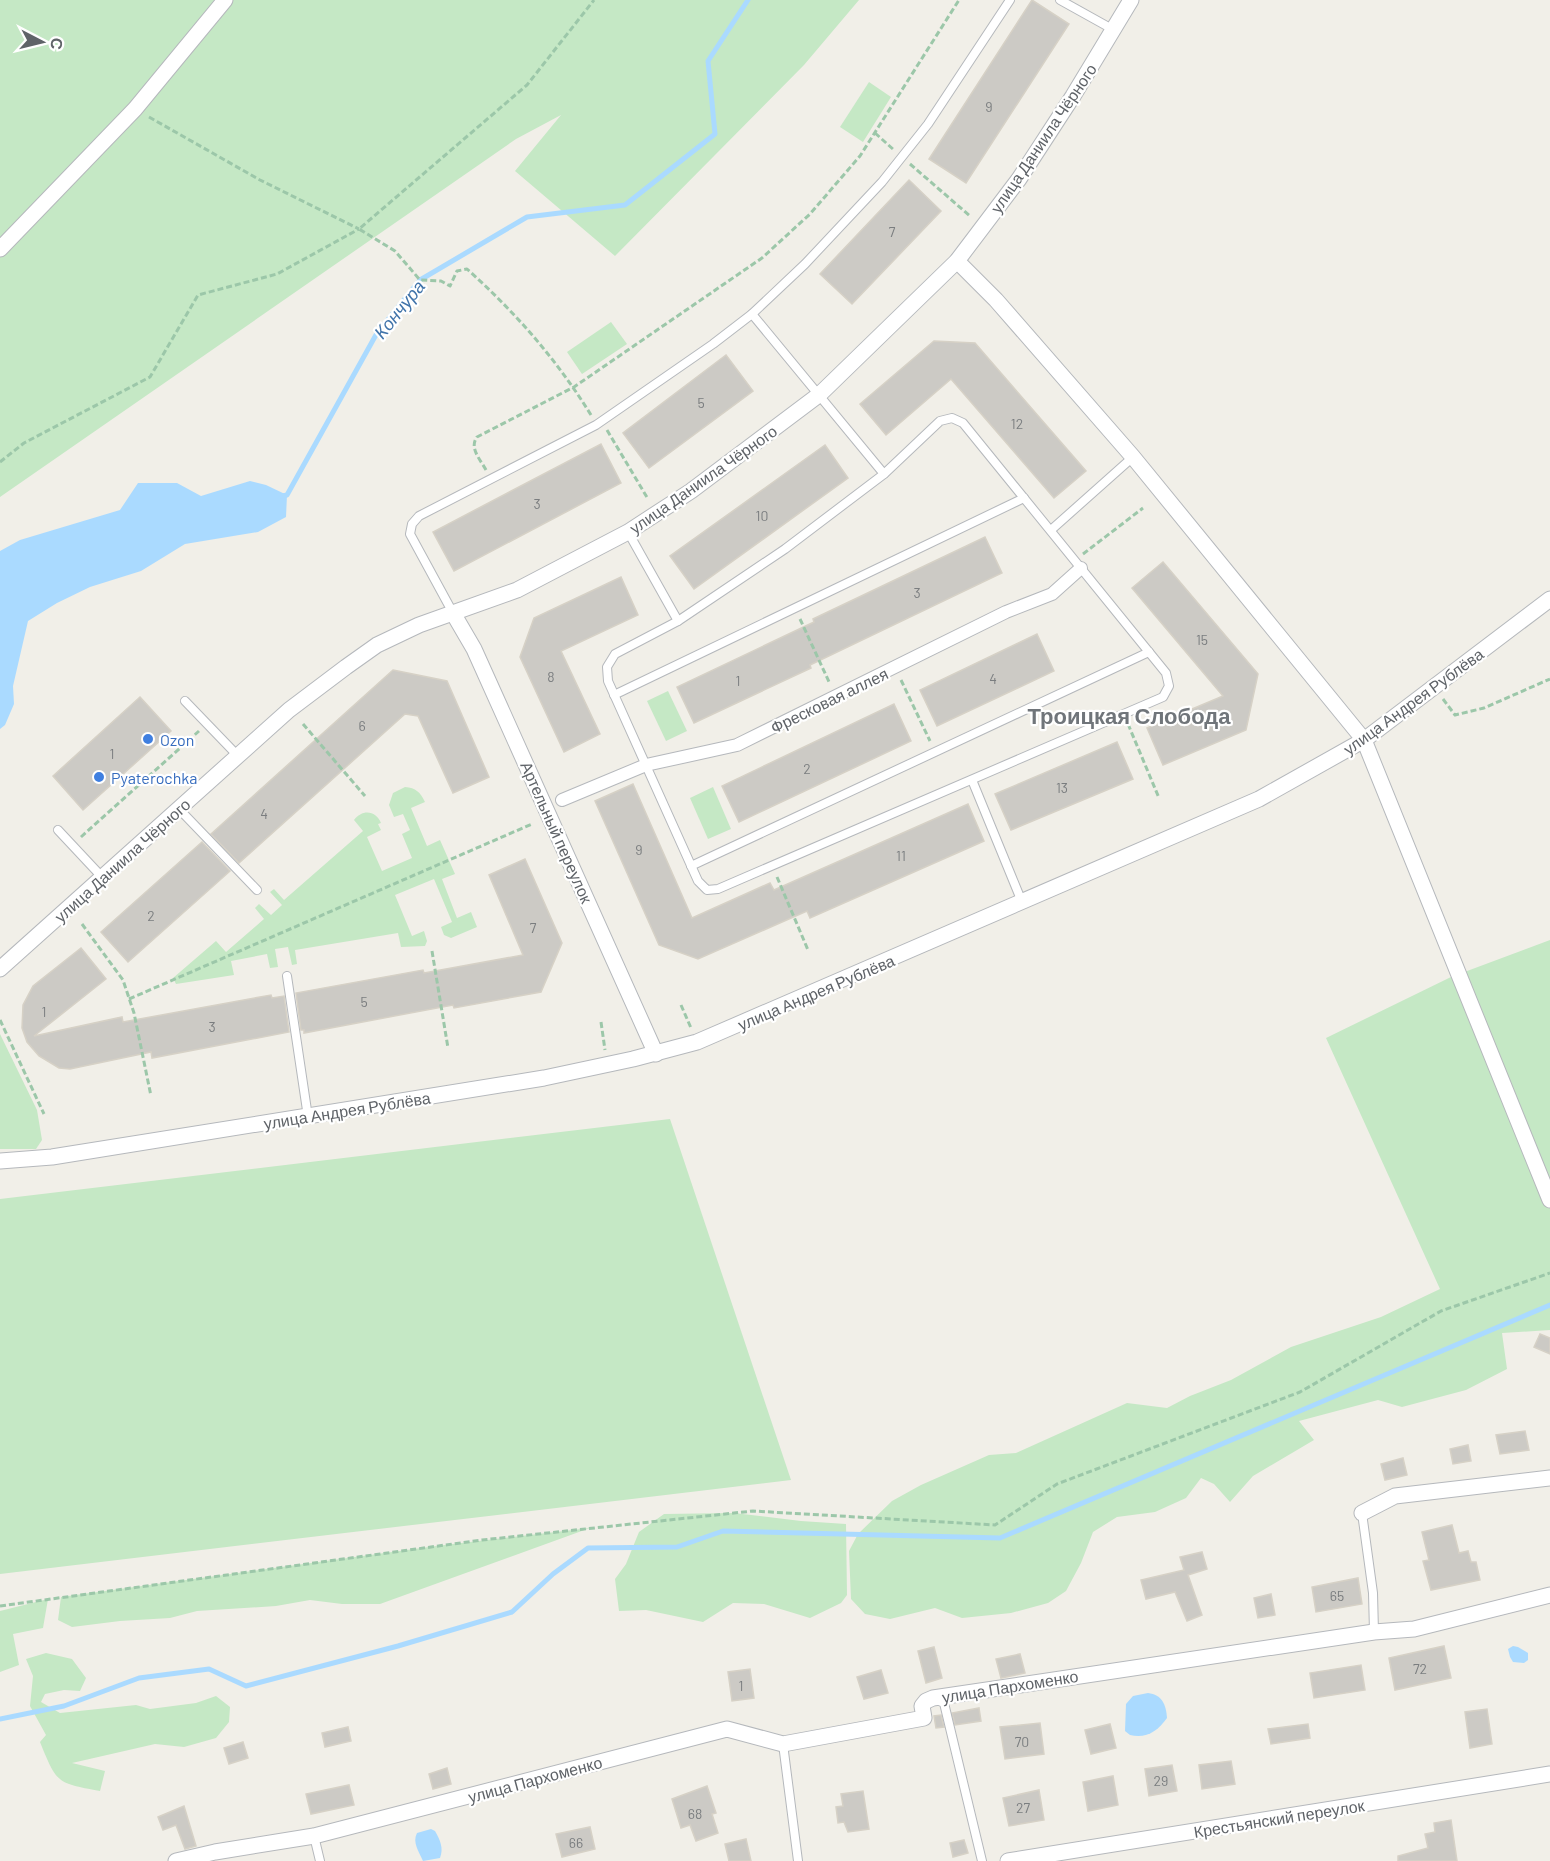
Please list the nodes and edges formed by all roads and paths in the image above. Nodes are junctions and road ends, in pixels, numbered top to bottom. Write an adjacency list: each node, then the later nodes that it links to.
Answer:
1 (225, 0): 8 (street)
2 (594, 0): 12 (path)
3 (959, 0): 9 (path)
4 (1010, 0): 10 (lane)
5 (1060, 0): 7 (lane)
6 (1131, 0): 7 (street, улица Даниила Чёрного)
7 (1114, 30): 14 (street, улица Даниила Чёрного)
8 (135, 109): 12 (path); 13 (street)
9 (875, 134): 10 (path); 16 (path)
10 (902, 157): 11 (path); 15 (lane)
11 (970, 216)
12 (359, 230): 16 (path); 20 (path)
13 (0, 249)
14 (957, 261): 17 (street, улица Даниила Чёрного); 19 (street)
15 (752, 314): 17 (lane); 18 (lane)
16 (574, 387): 18 (path); 22 (path)
17 (820, 394): 21 (lane); 27 (street, улица Даниила Чёрного)
18 (599, 423): 22 (lane); 24 (path)
19 (1133, 457): 26 (lane); 43 (street)
20 (0, 462)
21 (884, 474): 23 (lane); 32 (lane)
22 (491, 479): 31 (lane)
23 (1024, 498): 26 (lane); 30 (lane)
24 (649, 500)
25 (1143, 507): 28 (path)
26 (1051, 530): 28 (lane)
27 (628, 532): 31 (street, улица Даниила Чёрного); 32 (lane)
28 (1078, 564): 33 (lane); 34 (street, Фресковая аллея)
29 (1550, 599): 36 (street, улица Андрея Рублёва)
30 (795, 608): 37 (lane); 38 (path)
31 (453, 613): 45 (street, улица Даниила Чёрного); 72 (street, Артельный переулок)
32 (678, 621): 37 (lane)
33 (1149, 652): 40 (lane); 44 (lane)
34 (895, 667): 38 (street, Фресковая аллея); 44 (path)
35 (1550, 679): 36 (path)
36 (1434, 687): 43 (street, улица Андрея Рублёва)
37 (614, 695): 46 (lane)
38 (836, 696): 46 (street, Фресковая аллея)
39 (185, 701): 41 (lane)
40 (1124, 714): 47 (lane); 49 (path)
41 (207, 724): 45 (lane); 54 (path)
42 (303, 724): 48 (path)
43 (1364, 740): 59 (street, улица Андрея Рублёва); 77 (street)
44 (935, 752): 55 (lane)
45 (238, 756): 51 (street, улица Даниила Чёрного)
46 (646, 765): 50 (street, Фресковая аллея); 55 (lane)
47 (972, 780): 56 (lane); 59 (lane)
48 (365, 796)
49 (1159, 798)
50 (562, 800)
51 (179, 809): 57 (street, улица Даниила Чёрного); 58 (lane)
52 (532, 824): 65 (path)
53 (58, 830): 54 (lane)
54 (72, 845): 57 (lane)
55 (691, 866): 56 (lane)
56 (772, 866): 61 (path)
57 (102, 877): 63 (street, улица Даниила Чёрного)
58 (256, 891)
59 (1022, 902): 72 (street, улица Андрея Рублёва)
60 (82, 924): 65 (path)
61 (808, 950)
62 (432, 951): 70 (path)
63 (0, 969)
64 (287, 976): 75 (lane)
65 (129, 999): 73 (path)
66 (681, 1005): 69 (path)
67 (0, 1020): 74 (path)
68 (601, 1023): 71 (path)
69 (693, 1033)
70 (448, 1047)
71 (606, 1054)
72 (656, 1054): 75 (street, улица Андрея Рублёва)
73 (151, 1096)
74 (44, 1114)
75 (308, 1117): 76 (street, улица Андрея Рублёва)
76 (0, 1161)
77 (1550, 1200)
78 (1550, 1273): 82 (path)
79 (1550, 1478): 80 (street)
80 (1362, 1513): 83 (lane)
81 (1550, 1595): 83 (street, улица Пархоменко)
82 (0, 1606)
83 (1374, 1632): 84 (street, улица Пархоменко)
84 (933, 1698): 85 (street, улица Пархоменко); 91 (lane)
85 (783, 1744): 87 (street, улица Пархоменко); 90 (lane)
86 (1550, 1774): 92 (street, Крестьянский переулок)
87 (314, 1836): 88 (street, улица Пархоменко); 89 (lane)
88 (176, 1861)
89 (320, 1861)
90 (798, 1861)
91 (982, 1861)
92 (1008, 1861)

